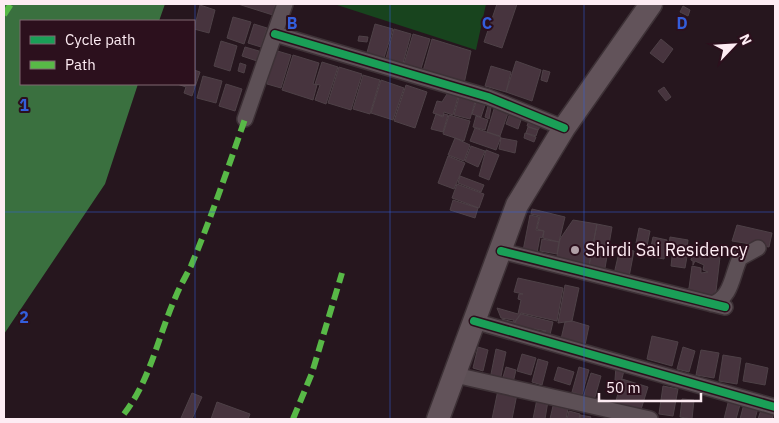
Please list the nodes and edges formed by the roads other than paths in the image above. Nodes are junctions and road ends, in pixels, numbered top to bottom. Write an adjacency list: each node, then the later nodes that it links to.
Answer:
1 (285, 4): 3 (street)
2 (651, 4): 5 (main road)
3 (275, 34): 4 (street); 5 (street)
4 (245, 120)
5 (564, 128): 7 (main road)
6 (758, 248): 7 (street)
7 (501, 251): 8 (main road)
8 (474, 321): 9 (main road); 10 (street)
9 (454, 375): 11 (main road); 12 (street)
10 (775, 407)
11 (438, 419)
12 (650, 419)

